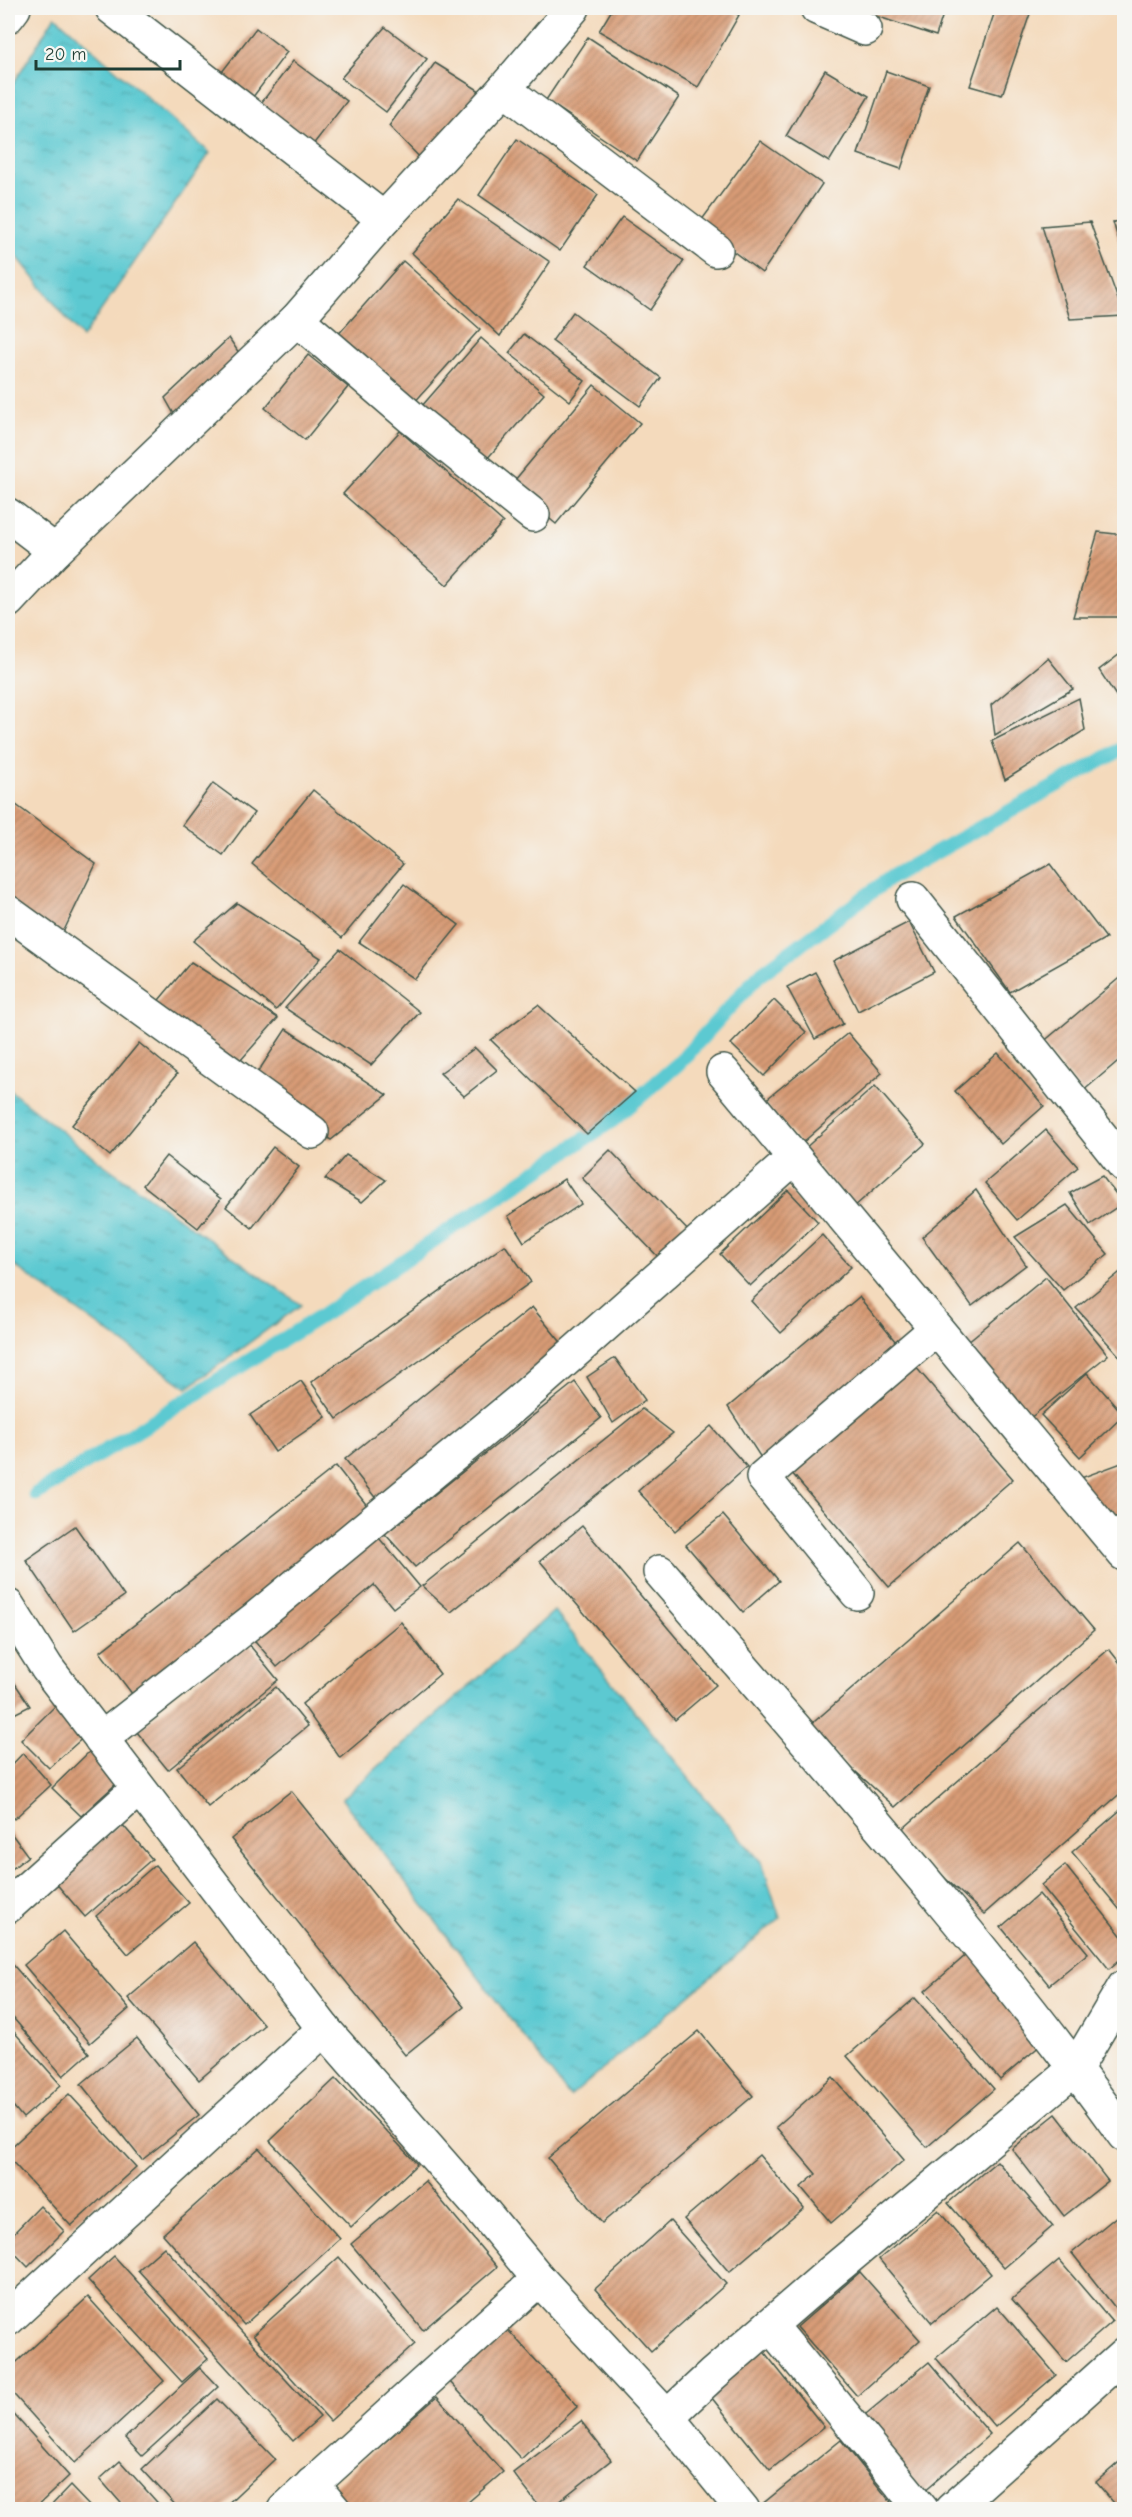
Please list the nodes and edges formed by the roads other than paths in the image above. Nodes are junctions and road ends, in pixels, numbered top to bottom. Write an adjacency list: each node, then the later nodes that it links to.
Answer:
1 (15, 8): 5 (street)
2 (112, 8): 8 (street)
3 (573, 8): 7 (street)
4 (817, 8): 6 (street)
5 (8, 16)
6 (865, 29)
7 (504, 89): 8 (street); 9 (street)
8 (384, 219): 10 (street)
9 (716, 250)
10 (297, 319): 12 (street); 13 (street)
11 (8, 515): 13 (street)
12 (533, 515)
13 (55, 551): 14 (street)
14 (8, 601)
15 (913, 900): 20 (street)
16 (8, 912): 18 (street)
17 (723, 1072): 19 (street)
18 (312, 1132)
19 (794, 1158): 21 (street); 26 (street)
20 (1125, 1165)
21 (936, 1329): 22 (street); 24 (street)
22 (1125, 1554)
23 (660, 1572): 31 (street)
24 (857, 1593)
25 (8, 1606): 26 (street)
26 (101, 1739): 27 (street)
27 (138, 1790): 28 (street); 30 (street)
28 (8, 1906)
29 (1125, 1987): 31 (street)
30 (324, 2030): 33 (street); 34 (street)
31 (1076, 2068): 32 (street); 35 (street)
32 (1125, 2135)
33 (539, 2279): 37 (street); 38 (street)
34 (8, 2319)
35 (770, 2325): 37 (street); 42 (street)
36 (1125, 2355): 43 (street)
37 (667, 2417): 41 (street)
38 (312, 2484): 39 (street); 40 (street)
39 (284, 2510)
40 (334, 2510)
41 (743, 2510)
42 (922, 2510)
43 (951, 2510)

